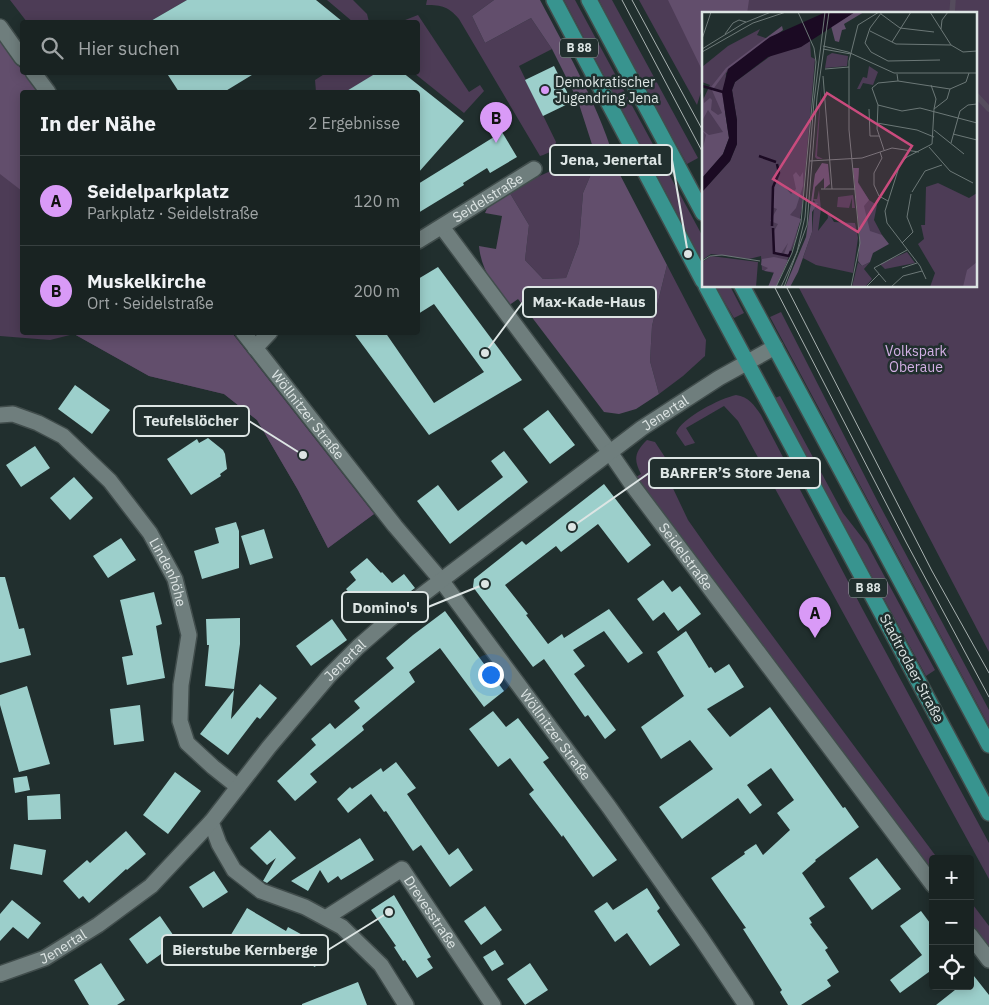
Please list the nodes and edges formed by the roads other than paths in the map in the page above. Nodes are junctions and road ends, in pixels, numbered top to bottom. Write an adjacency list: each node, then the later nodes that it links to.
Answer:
1 (554, 0): 11 (main road, B 88)
2 (590, 0): 8 (main road, B 88)
3 (0, 27): 4 (street)
4 (20, 55)
5 (35, 75): 6 (street)
6 (46, 90)
7 (534, 170): 9 (street, Seidelstraße)
8 (702, 211)
9 (442, 227): 10 (street, Seidelstraße); 20 (street, Seidelstraße)
10 (420, 240)
11 (702, 279)
12 (707, 288): 18 (main road, Stadtrodaer Straße / B 88)
13 (743, 288): 16 (main road, B 88)
14 (245, 335): 17 (street, Wöllnitzer Straße)
15 (267, 335): 17 (street)
16 (775, 347): 18 (street, Jenertal); 22 (main road, B 88)
17 (256, 348): 21 (street, Wöllnitzer Straße)
18 (746, 362): 20 (street, Jenertal); 24 (main road, Stadtrodaer Straße / B 88)
19 (0, 415): 23 (street, Lindenhöhe)
20 (609, 451): 21 (street, Jenertal); 26 (street, Seidelstraße)
21 (442, 581): 23 (street, Jenertal); 33 (street, Wöllnitzer Straße)
22 (989, 745)
23 (238, 787): 25 (street, Jenertal)
24 (989, 813)
25 (211, 822): 27 (street); 30 (street, Jenertal)
26 (929, 880)
27 (327, 917): 31 (street); 32 (street, Drevesstraße)
28 (974, 940): 29 (street)
29 (989, 960)
30 (0, 974)
31 (406, 1005)
32 (492, 1005)
33 (746, 1005)

